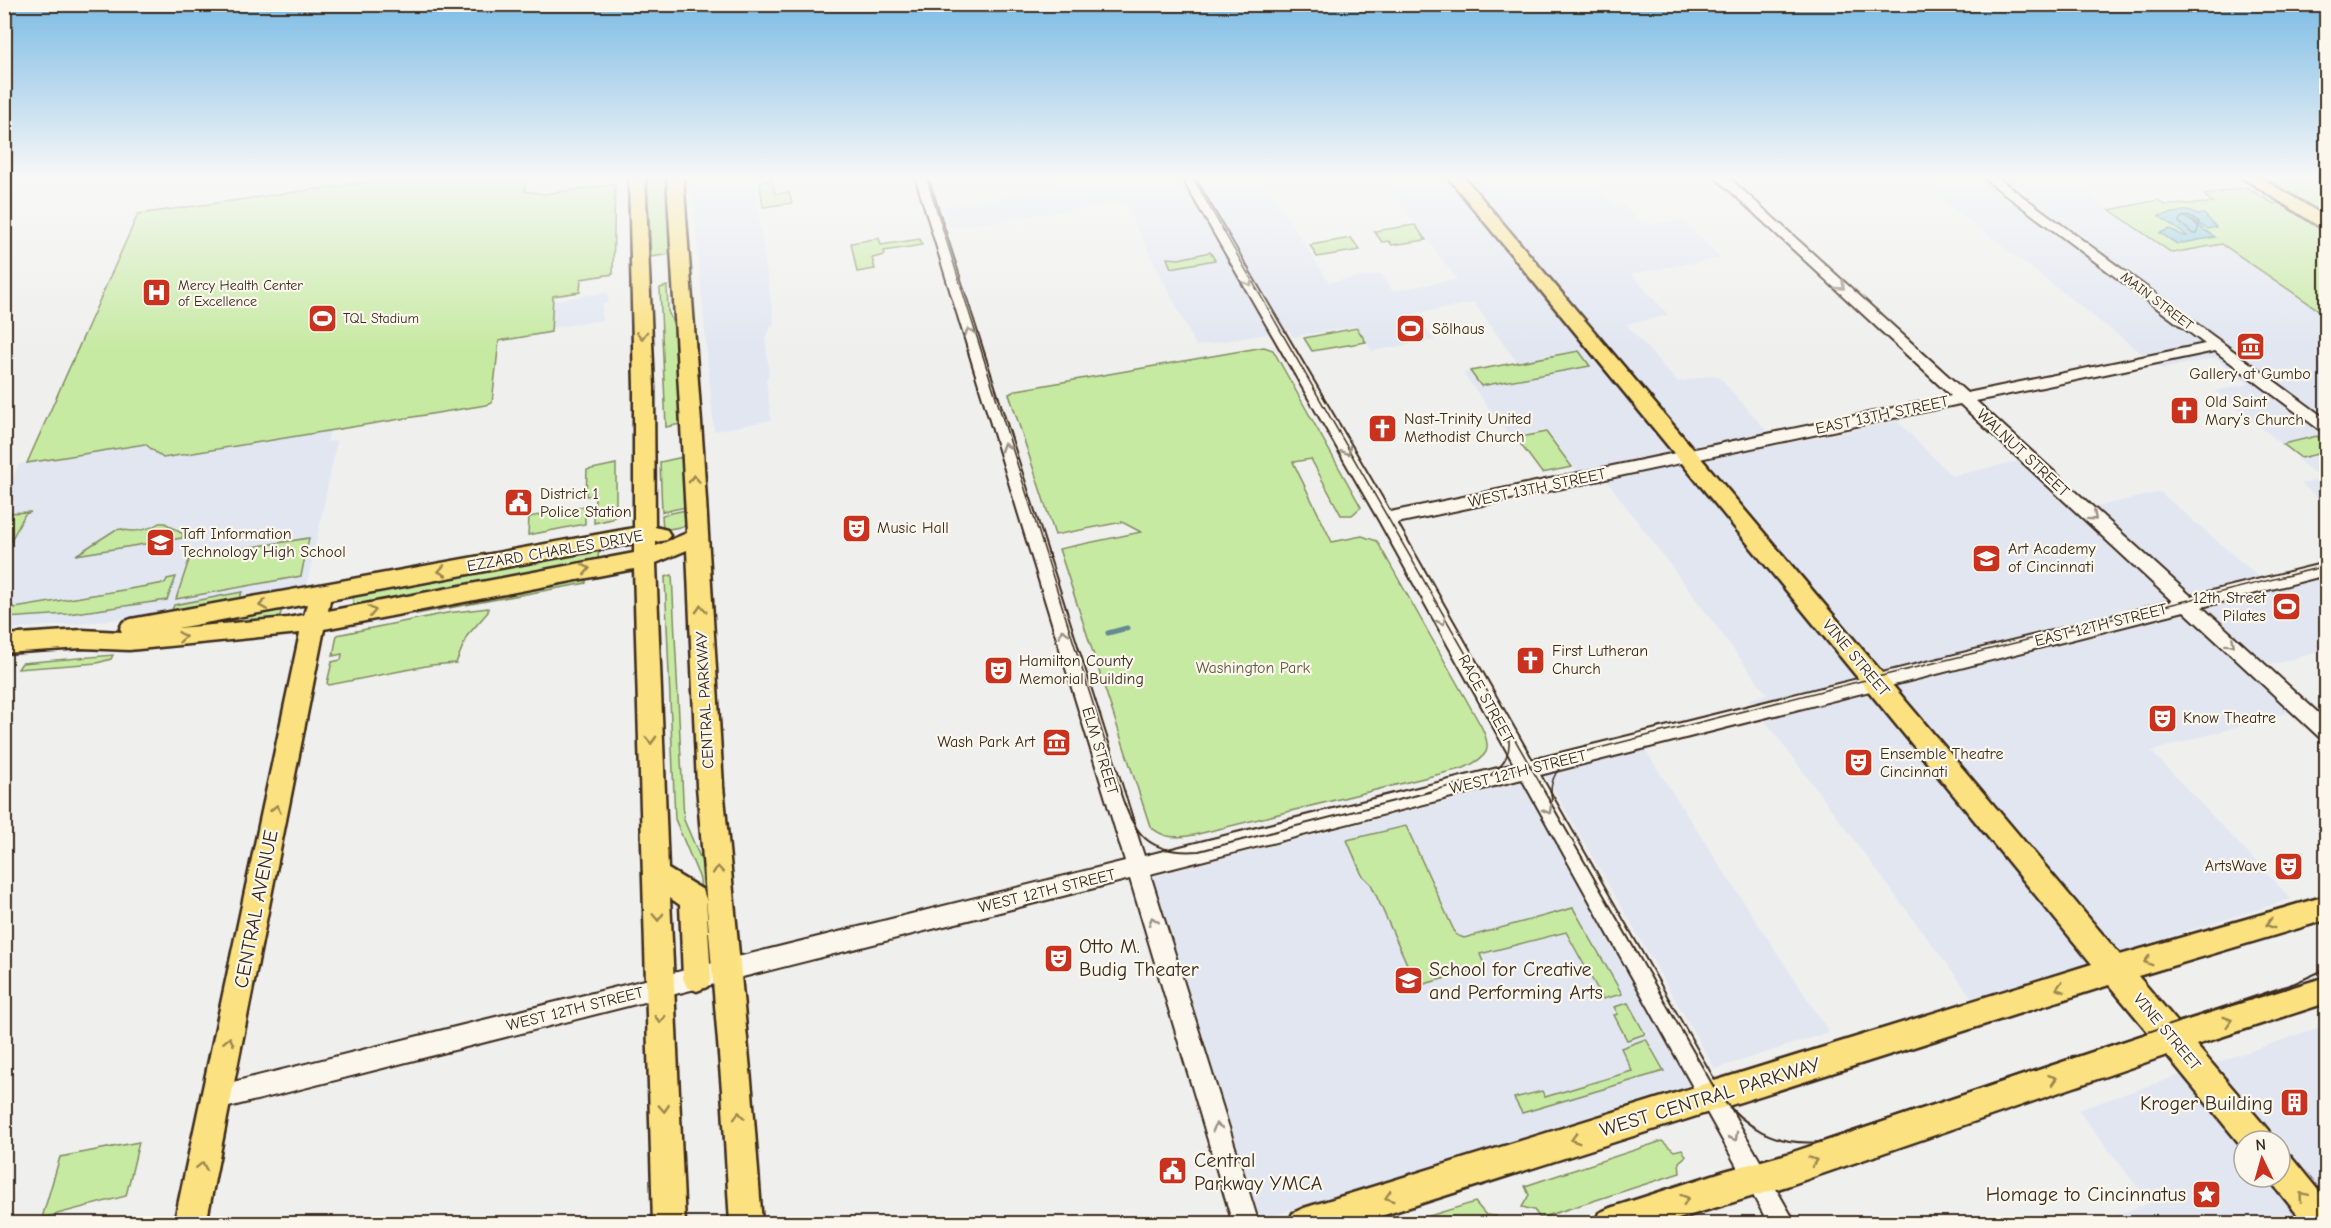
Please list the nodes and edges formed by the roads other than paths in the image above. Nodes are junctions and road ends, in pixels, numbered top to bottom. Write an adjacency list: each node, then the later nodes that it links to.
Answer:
1 (639, 233): 13 (main road, one-way to 13)
2 (678, 233): 14 (main road, CENTRAL PARKWAY, one-way to 2)
3 (939, 233): 25 (street, ELM STREET, one-way to 3)
4 (1220, 233): 12 (street, RACE STREET, one-way to 12)
5 (1503, 233): 11 (main road, VINE STREET)
6 (1783, 233): 9 (street, WALNUT STREET, one-way to 9)
7 (2065, 233): 8 (street, MAIN STREET)
8 (2217, 346): 9 (street, EAST 13TH STREET); 10 (street, MAIN STREET)
9 (1964, 398): 11 (street, EAST 13TH STREET); 18 (street, WALNUT STREET, one-way to 18)
10 (2326, 426)
11 (1687, 455): 12 (street, WEST 13TH STREET); 22 (main road, VINE STREET)
12 (1386, 519): 24 (street, RACE STREET, one-way to 24)
13 (644, 534): 14 (main road, EZZARD CHARLES DRIVE); 15 (main road); 17 (main road, EZZARD CHARLES DRIVE, one-way to 17)
14 (697, 537): 15 (main road, EZZARD CHARLES DRIVE); 28 (main road, CENTRAL PARKWAY, one-way to 14)
15 (645, 559): 19 (main road, EZZARD CHARLES DRIVE, one-way to 15); 26 (main road, one-way to 26)
16 (2326, 569): 18 (street, EAST 12TH STREET)
17 (320, 593): 19 (main road, CENTRAL AVENUE); 20 (main road, EZZARD CHARLES DRIVE, one-way to 20)
18 (2187, 604): 22 (street, EAST 12TH STREET); 23 (street, WALNUT STREET, one-way to 23)
19 (315, 623): 20 (main road, EZZARD CHARLES DRIVE, one-way to 19); 35 (main road, CENTRAL AVENUE, one-way to 19)
20 (82, 639): 21 (main road, EZZARD CHARLES DRIVE)
21 (4, 644)
22 (1876, 682): 24 (street, WEST 12TH STREET); 29 (main road, VINE STREET)
23 (2326, 731)
24 (1525, 770): 25 (street, WEST 12TH STREET); 34 (street, RACE STREET, one-way to 34)
25 (1136, 869): 28 (street, WEST 12TH STREET); 42 (street, ELM STREET, one-way to 25)
26 (656, 875): 30 (main road); 31 (main road, one-way to 31)
27 (2326, 908): 29 (main road, WEST CENTRAL PARKWAY, one-way to 29)
28 (726, 970): 30 (street, WEST 12TH STREET); 41 (main road, CENTRAL PARKWAY, one-way to 28)
29 (2115, 970): 33 (main road, VINE STREET); 34 (main road, WEST CENTRAL PARKWAY, one-way to 34)
30 (696, 978): 31 (street, WEST 12TH STREET)
31 (660, 987): 35 (street, WEST 12TH STREET); 40 (main road, one-way to 40)
32 (2326, 990): 33 (main road, one-way to 32)
33 (2172, 1039): 36 (main road, VINE STREET); 37 (main road, one-way to 33)
34 (1711, 1097): 37 (street, RACE STREET, one-way to 37); 43 (main road, WEST CENTRAL PARKWAY, one-way to 43)
35 (217, 1098): 39 (main road, CENTRAL AVENUE, one-way to 35)
36 (2248, 1129)
37 (1757, 1178): 44 (main road, one-way to 37); 45 (street, RACE STREET)
38 (2292, 1183): 46 (main road, one-way to 38)
39 (190, 1224)
40 (669, 1224)
41 (746, 1224)
42 (1246, 1224)
43 (1304, 1224)
44 (1610, 1224)
45 (1783, 1224)
46 (2326, 1224)

